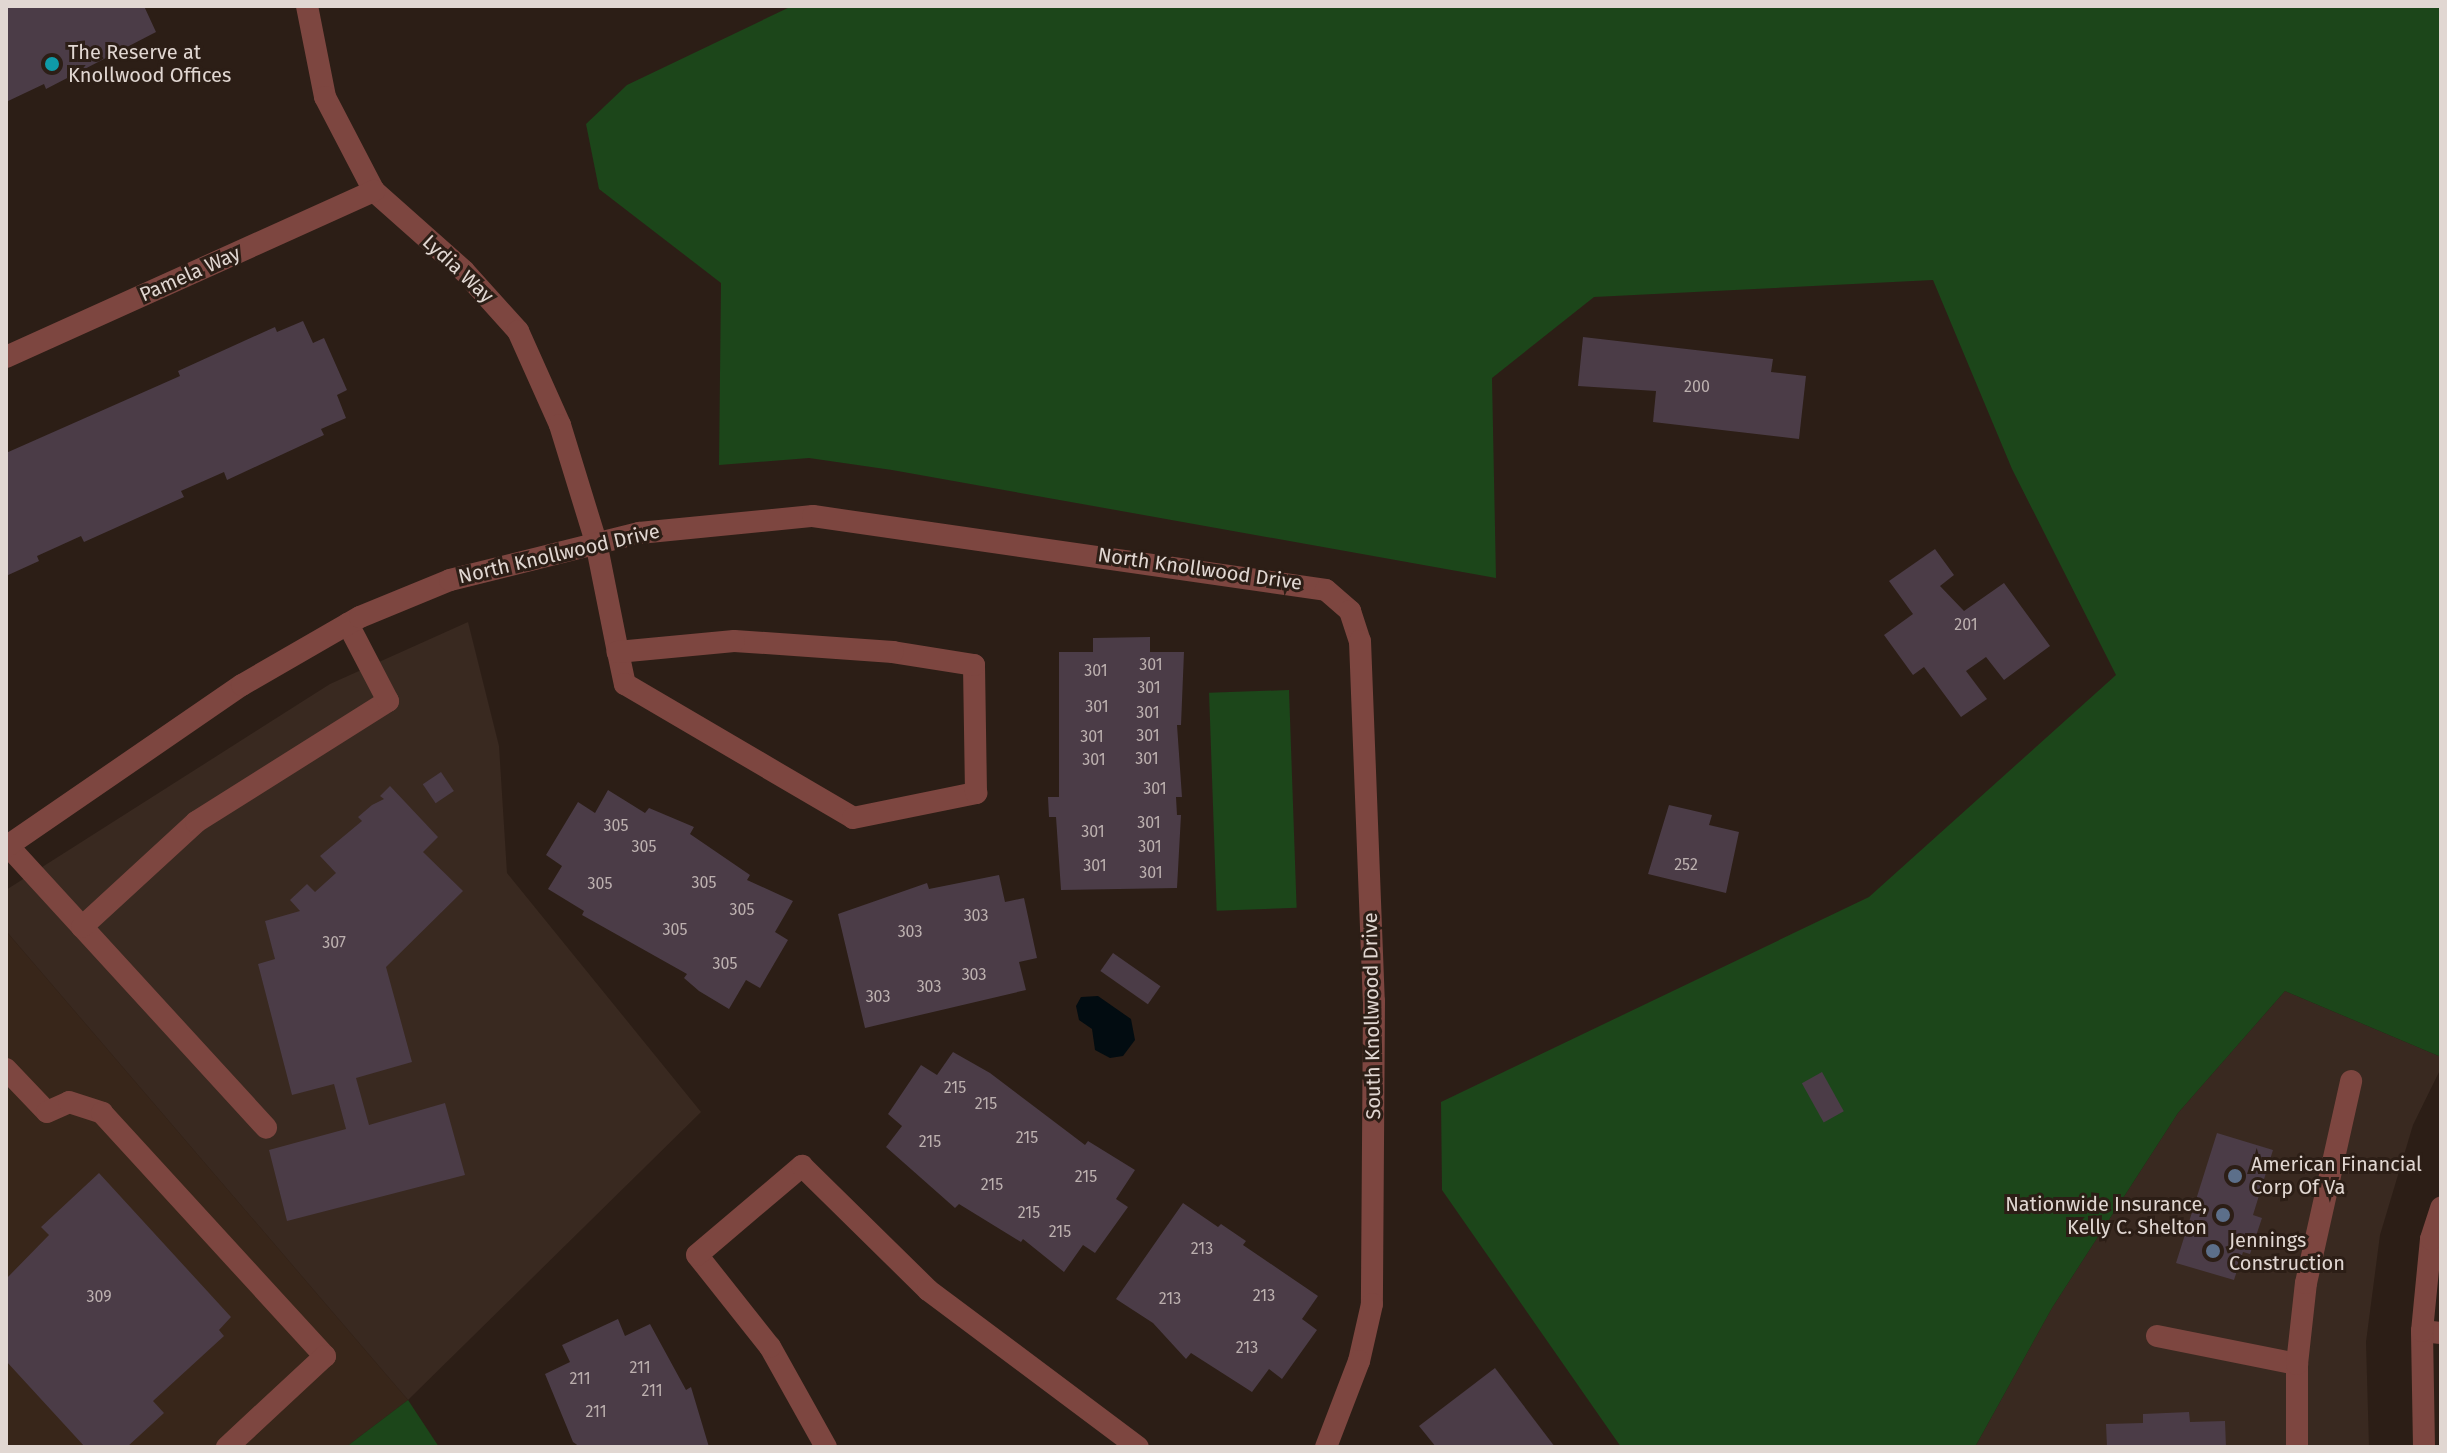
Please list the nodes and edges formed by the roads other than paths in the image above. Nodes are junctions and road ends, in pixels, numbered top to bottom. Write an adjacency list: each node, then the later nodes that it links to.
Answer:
1 (307, 6): 2 (street, Lydia Way)
2 (374, 191): 3 (street, Pamela Way); 4 (street, Lydia Way)
3 (6, 357)
4 (596, 542): 5 (street, North Knollwood Drive); 6 (street, North Knollwood Drive); 7 (street, Lydia Way)
5 (1326, 590): 20 (street, South Knollwood Drive)
6 (348, 624): 8 (street, North Knollwood Drive); 9 (street)
7 (618, 652): 7 (street, Lydia Way)
8 (7, 846): 9 (street)
9 (82, 927): 12 (street)
10 (6, 1069): 17 (street)
11 (2351, 1081): 16 (street)
12 (266, 1128)
13 (2441, 1208): 14 (street)
14 (2432, 1332): 22 (street)
15 (2157, 1336): 16 (street)
16 (2297, 1364): 21 (street)
17 (227, 1447)
18 (826, 1447): 19 (street)
19 (1138, 1447)
20 (1326, 1447)
21 (2297, 1447)
22 (2424, 1447)

